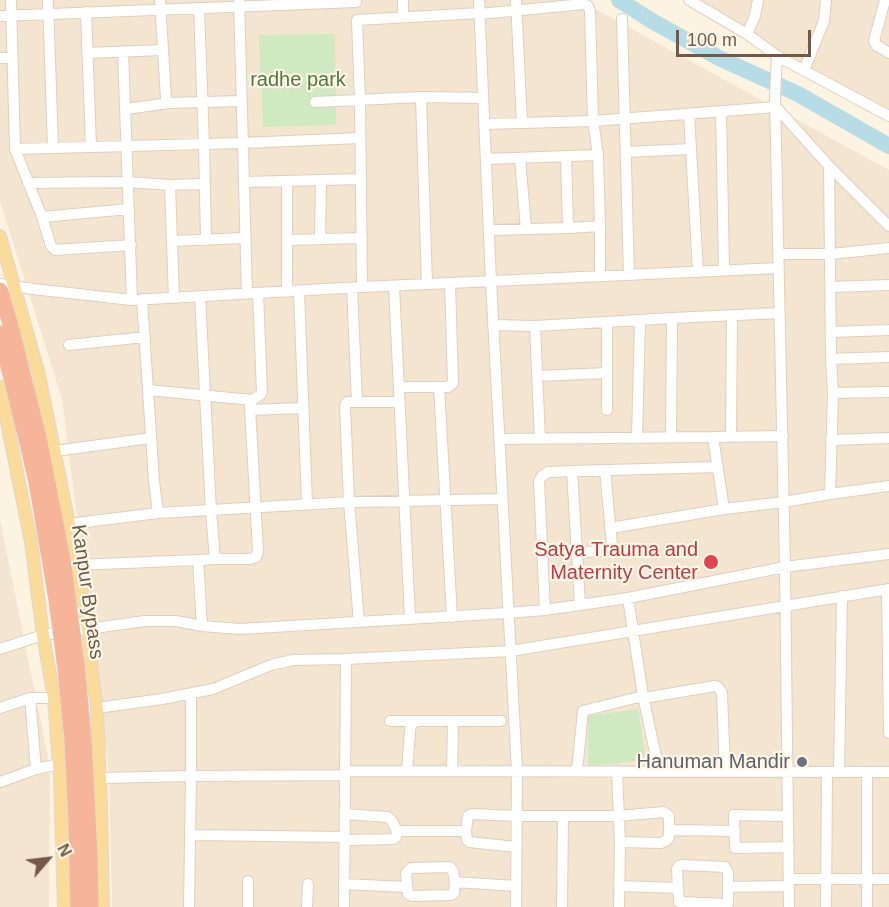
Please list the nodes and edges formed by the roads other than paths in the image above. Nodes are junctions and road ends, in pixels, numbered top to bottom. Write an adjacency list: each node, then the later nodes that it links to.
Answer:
1 (11, 0): 19 (street)
2 (48, 0): 18 (street)
3 (403, 0): 20 (street)
4 (479, 0): 17 (street)
5 (758, 0): 23 (street)
6 (826, 0): 31 (street)
7 (885, 0): 27 (street)
8 (356, 1): 11 (street); 22 (street)
9 (691, 1): 23 (street)
10 (239, 3): 11 (street); 15 (street); 35 (street)
11 (279, 3)
12 (161, 5): 14 (street); 15 (street); 25 (street)
13 (517, 5): 17 (street); 45 (street); 46 (street)
14 (122, 6): 16 (street)
15 (199, 8): 36 (street)
16 (86, 12): 18 (street); 26 (street)
17 (480, 13): 20 (street); 33 (street)
18 (49, 14): 19 (street); 53 (street)
19 (6, 16): 29 (street)
20 (403, 17): 22 (street)
21 (622, 19): 44 (street)
22 (357, 20): 34 (street)
23 (747, 34): 28 (street)
24 (123, 51): 25 (street); 26 (street); 40 (street)
25 (163, 51): 39 (street)
26 (87, 53): 52 (street)
27 (889, 53)
28 (777, 56): 31 (street); 38 (street)
29 (12, 57): 30 (street); 54 (street)
30 (0, 58)
31 (804, 70): 43 (street)
32 (421, 97): 33 (street); 34 (street); 96 (street)
33 (483, 98): 47 (street)
34 (360, 100): 37 (street); 48 (street)
35 (241, 101): 36 (street); 49 (street)
36 (203, 102): 39 (street); 50 (street)
37 (315, 102)
38 (775, 102): 41 (street); 61 (street); 86 (street)
39 (169, 103): 40 (street)
40 (126, 110): 51 (street)
41 (721, 111): 42 (street); 89 (street)
42 (689, 114): 44 (street); 55 (street)
43 (889, 116)
44 (625, 118): 45 (street); 56 (street)
45 (593, 121): 46 (street); 57 (street)
46 (522, 123): 47 (street)
47 (484, 124): 60 (street)
48 (360, 138): 49 (street); 62 (street)
49 (242, 143): 50 (street); 66 (street)
50 (204, 144): 51 (street); 68 (street)
51 (127, 145): 52 (street); 65 (street)
52 (91, 146): 53 (street)
53 (53, 148): 54 (street)
54 (15, 149): 67 (street)
55 (691, 149): 56 (street); 90 (street)
56 (626, 152): 91 (street)
57 (597, 155): 58 (street); 72 (street)
58 (566, 156): 59 (street); 74 (street)
59 (520, 158): 60 (street); 75 (street)
60 (486, 159): 76 (street)
61 (829, 166): 73 (street); 87 (street)
62 (361, 179): 63 (street); 79 (street)
63 (321, 180): 64 (street); 80 (street)
64 (287, 181): 66 (street); 82 (street)
65 (128, 182): 67 (street); 69 (street); 70 (street)
66 (244, 182): 78 (street)
67 (28, 183): 71 (street)
68 (205, 184): 69 (street); 81 (street)
69 (170, 185): 83 (street)
70 (129, 209): 71 (street); 84 (street)
71 (42, 217): 84 (street)
72 (600, 226): 74 (street); 92 (street)
73 (889, 226)
74 (568, 228): 75 (street)
75 (525, 229): 76 (street)
76 (489, 230): 93 (street)
77 (0, 236): 99 (main road)
78 (245, 238): 81 (street); 104 (street)
79 (362, 238): 80 (street); 100 (street)
80 (320, 239): 82 (street)
81 (206, 240): 83 (street)
82 (287, 240): 102 (street)
83 (172, 241): 106 (street)
84 (130, 245): 107 (street)
85 (889, 249): 87 (street)
86 (779, 254): 87 (street); 88 (street)
87 (831, 254): 101 (street)
88 (779, 268): 89 (street); 108 (street)
89 (724, 270): 90 (street)
90 (698, 272): 91 (street)
91 (629, 275): 92 (street)
92 (600, 276): 93 (street)
93 (491, 281): 94 (street); 113 (street)
94 (450, 283): 96 (street); 126 (street)
95 (0, 284): 99 (street)
96 (428, 285): 98 (street)
97 (889, 285): 101 (street)
98 (394, 286): 100 (street); 125 (street)
99 (7, 287): 107 (street); 146 (main road); 248 (highway, Kanpur Bypass, bridge)
100 (357, 287): 102 (street); 131 (street)
101 (831, 287): 116 (street)
102 (293, 291): 103 (street); 134 (street)
103 (258, 293): 104 (street); 133 (street)
104 (247, 294): 105 (street)
105 (200, 296): 106 (street); 130 (street)
106 (174, 298): 107 (street)
107 (137, 300): 118 (street)
108 (780, 313): 109 (street); 136 (street)
109 (732, 316): 110 (street); 139 (street)
110 (672, 318): 111 (street); 137 (street)
111 (640, 320): 112 (street); 141 (street)
112 (607, 322): 114 (street); 122 (street)
113 (493, 325): 114 (street); 143 (street)
114 (535, 326): 123 (street)
115 (889, 330): 116 (street)
116 (831, 332): 121 (street)
117 (0, 333): 247 (highway, Kanpur Bypass, bridge)
118 (145, 337): 119 (street); 127 (street)
119 (69, 345)
120 (889, 357): 121 (street)
121 (831, 359): 129 (street)
122 (607, 373): 123 (street); 135 (street)
123 (537, 376): 144 (street)
124 (0, 387): 184 (main road)
125 (399, 387): 126 (street); 132 (street)
126 (439, 387): 153 (street)
127 (148, 390): 130 (street); 140 (street)
128 (889, 392): 129 (street)
129 (833, 393): 145 (street)
130 (205, 395): 133 (street); 160 (street)
131 (357, 402): 132 (street); 154 (street)
132 (399, 402): 155 (street)
133 (251, 405): 134 (street); 158 (street)
134 (303, 408): 157 (street)
135 (607, 411)
136 (783, 436): 139 (street); 156 (street)
137 (671, 437): 138 (street); 141 (street)
138 (713, 437): 139 (street); 147 (street)
139 (731, 437)
140 (151, 438): 146 (street); 161 (street)
141 (637, 438): 144 (street)
142 (889, 438): 145 (street)
143 (499, 439): 144 (street); 152 (street)
144 (540, 439)
145 (831, 440): 151 (street)
146 (54, 451): 162 (main road)
147 (718, 467): 148 (street); 159 (street)
148 (605, 470): 149 (street); 163 (street)
149 (572, 471): 164 (street); 175 (street)
150 (889, 486): 151 (street)
151 (830, 494): 156 (street)
152 (502, 499): 153 (street); 176 (street)
153 (445, 501): 155 (street); 177 (street)
154 (350, 502): 155 (street); 157 (street); 180 (street)
155 (404, 502): 178 (street)
156 (784, 502): 159 (street); 169 (street)
157 (307, 505): 158 (street)
158 (254, 508): 160 (street); 166 (street)
159 (724, 509): 163 (street)
160 (212, 511): 161 (street); 166 (street)
161 (158, 513): 162 (street)
162 (69, 524): 168 (main road)
163 (610, 528): 164 (street)
164 (577, 553): 173 (street)
165 (889, 554): 169 (street)
166 (216, 559): 167 (street)
167 (198, 560): 168 (street); 181 (street)
168 (77, 565): 182 (main road)
169 (785, 567): 172 (street); 174 (street)
170 (888, 589): 171 (street); 179 (street)
171 (842, 596): 174 (street); 212 (street)
172 (628, 598): 173 (street); 183 (street)
173 (580, 604): 175 (street)
174 (786, 606): 183 (street); 210 (street)
175 (545, 609): 176 (street)
176 (507, 613): 177 (street); 186 (street)
177 (452, 617): 178 (street)
178 (410, 619): 180 (street)
179 (888, 621): 187 (street)
180 (359, 622): 181 (street)
181 (202, 626): 182 (street)
182 (88, 629): 184 (street); 195 (main road)
183 (633, 631): 186 (street); 190 (street)
184 (43, 635): 185 (street); 192 (main road)
185 (0, 649)
186 (511, 651): 188 (street); 205 (street)
187 (888, 656): 193 (street)
188 (346, 658): 189 (street); 215 (street)
189 (191, 694): 195 (street); 216 (street)
190 (643, 697): 206 (street); 208 (street); 209 (street)
191 (30, 698): 192 (street); 194 (street); 202 (street)
192 (54, 698): 201 (main road)
193 (889, 698): 200 (street)
194 (0, 708)
195 (97, 708): 217 (main road)
196 (390, 721): 197 (street)
197 (416, 721): 198 (street); 203 (street)
198 (453, 721): 199 (street); 204 (street)
199 (501, 721)
200 (889, 733)
201 (59, 764): 202 (street); 246 (main road)
202 (36, 769): 218 (street)
203 (407, 771): 204 (street); 215 (street)
204 (452, 771): 205 (street)
205 (517, 771): 206 (street); 220 (street)
206 (577, 771): 207 (street)
207 (617, 771): 208 (street); 222 (street)
208 (659, 771): 209 (street)
209 (724, 771): 210 (street)
210 (788, 772): 211 (street); 223 (street)
211 (827, 772): 212 (street); 233 (street)
212 (839, 772): 213 (street)
213 (867, 772): 214 (street); 234 (street)
214 (889, 772)
215 (345, 773): 216 (street); 219 (street)
216 (191, 776): 217 (street); 228 (street)
217 (100, 778): 249 (main road)
218 (0, 782)
219 (345, 814): 225 (street); 229 (street)
220 (516, 816): 221 (street); 226 (street); 231 (street)
221 (563, 816): 222 (street); 255 (street)
222 (618, 816): 224 (street); 230 (street)
223 (788, 816): 227 (street); 232 (street)
224 (670, 830): 227 (street); 230 (street)
225 (397, 831): 226 (street); 229 (street)
226 (466, 831): 231 (street)
227 (735, 831): 232 (street)
228 (190, 835): 229 (street); 250 (street)
229 (345, 838): 240 (street)
230 (620, 842): 242 (street)
231 (516, 848): 241 (street)
232 (789, 848): 238 (street)
233 (826, 879): 234 (street); 238 (street); 258 (street)
234 (866, 879): 235 (street); 259 (street)
235 (889, 879)
236 (248, 881): 251 (street)
237 (455, 882): 241 (street); 243 (street); 243 (street)
238 (789, 883): 244 (street); 257 (street)
239 (308, 884): 252 (street)
240 (344, 884): 243 (street); 253 (street)
241 (516, 886): 254 (street)
242 (619, 886): 245 (street); 256 (street)
243 (406, 887)
244 (728, 887): 245 (street); 245 (street)
245 (678, 888)
246 (64, 907)
247 (78, 907)
248 (91, 907)
249 (104, 907)
250 (189, 907)
251 (248, 907)
252 (307, 907)
253 (344, 907)
254 (516, 907)
255 (562, 907)
256 (619, 907)
257 (789, 907)
258 (826, 907)
259 (867, 907)

